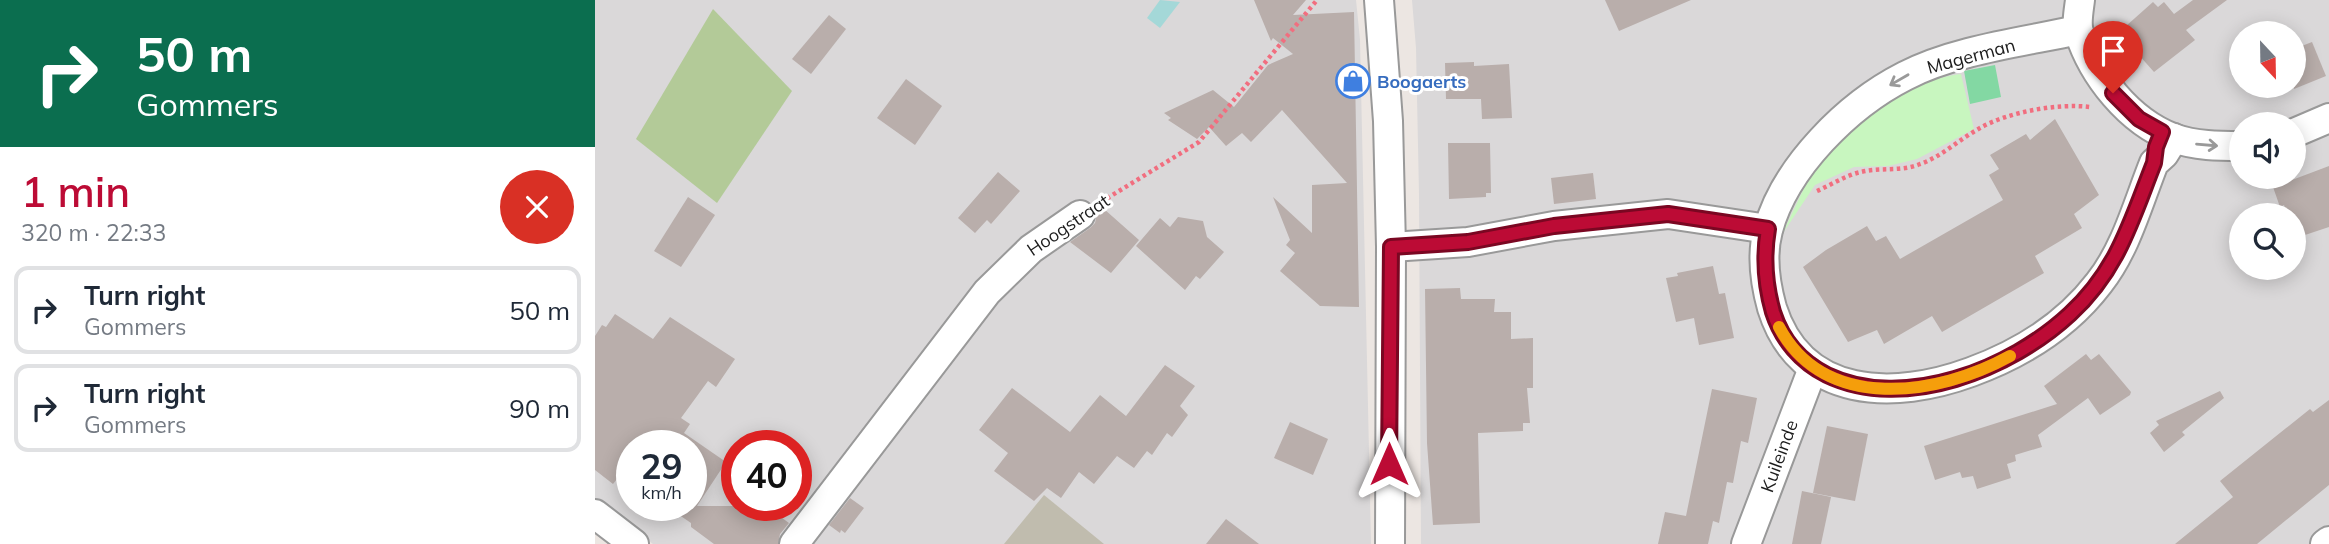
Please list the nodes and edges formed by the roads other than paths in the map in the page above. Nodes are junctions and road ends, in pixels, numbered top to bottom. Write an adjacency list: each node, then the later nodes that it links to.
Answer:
1 (1379, 0): 10 (street)
2 (2080, 0): 3 (street)
3 (2078, 30): 6 (street); 9 (street, Magerman, one-way to 9)
4 (2329, 118): 5 (street)
5 (2306, 128)
6 (2168, 135): 7 (street, one-way to 7); 11 (street)
7 (2229, 146)
8 (1080, 215): 14 (street, Hoogstraat)
9 (1768, 229): 10 (street); 11 (street, Magerman)
10 (1391, 247): 15 (street)
11 (1813, 368): 16 (street, Kuileinde)
12 (595, 514): 13 (street)
13 (633, 544)
14 (794, 544)
15 (1390, 544)
16 (1746, 544)

